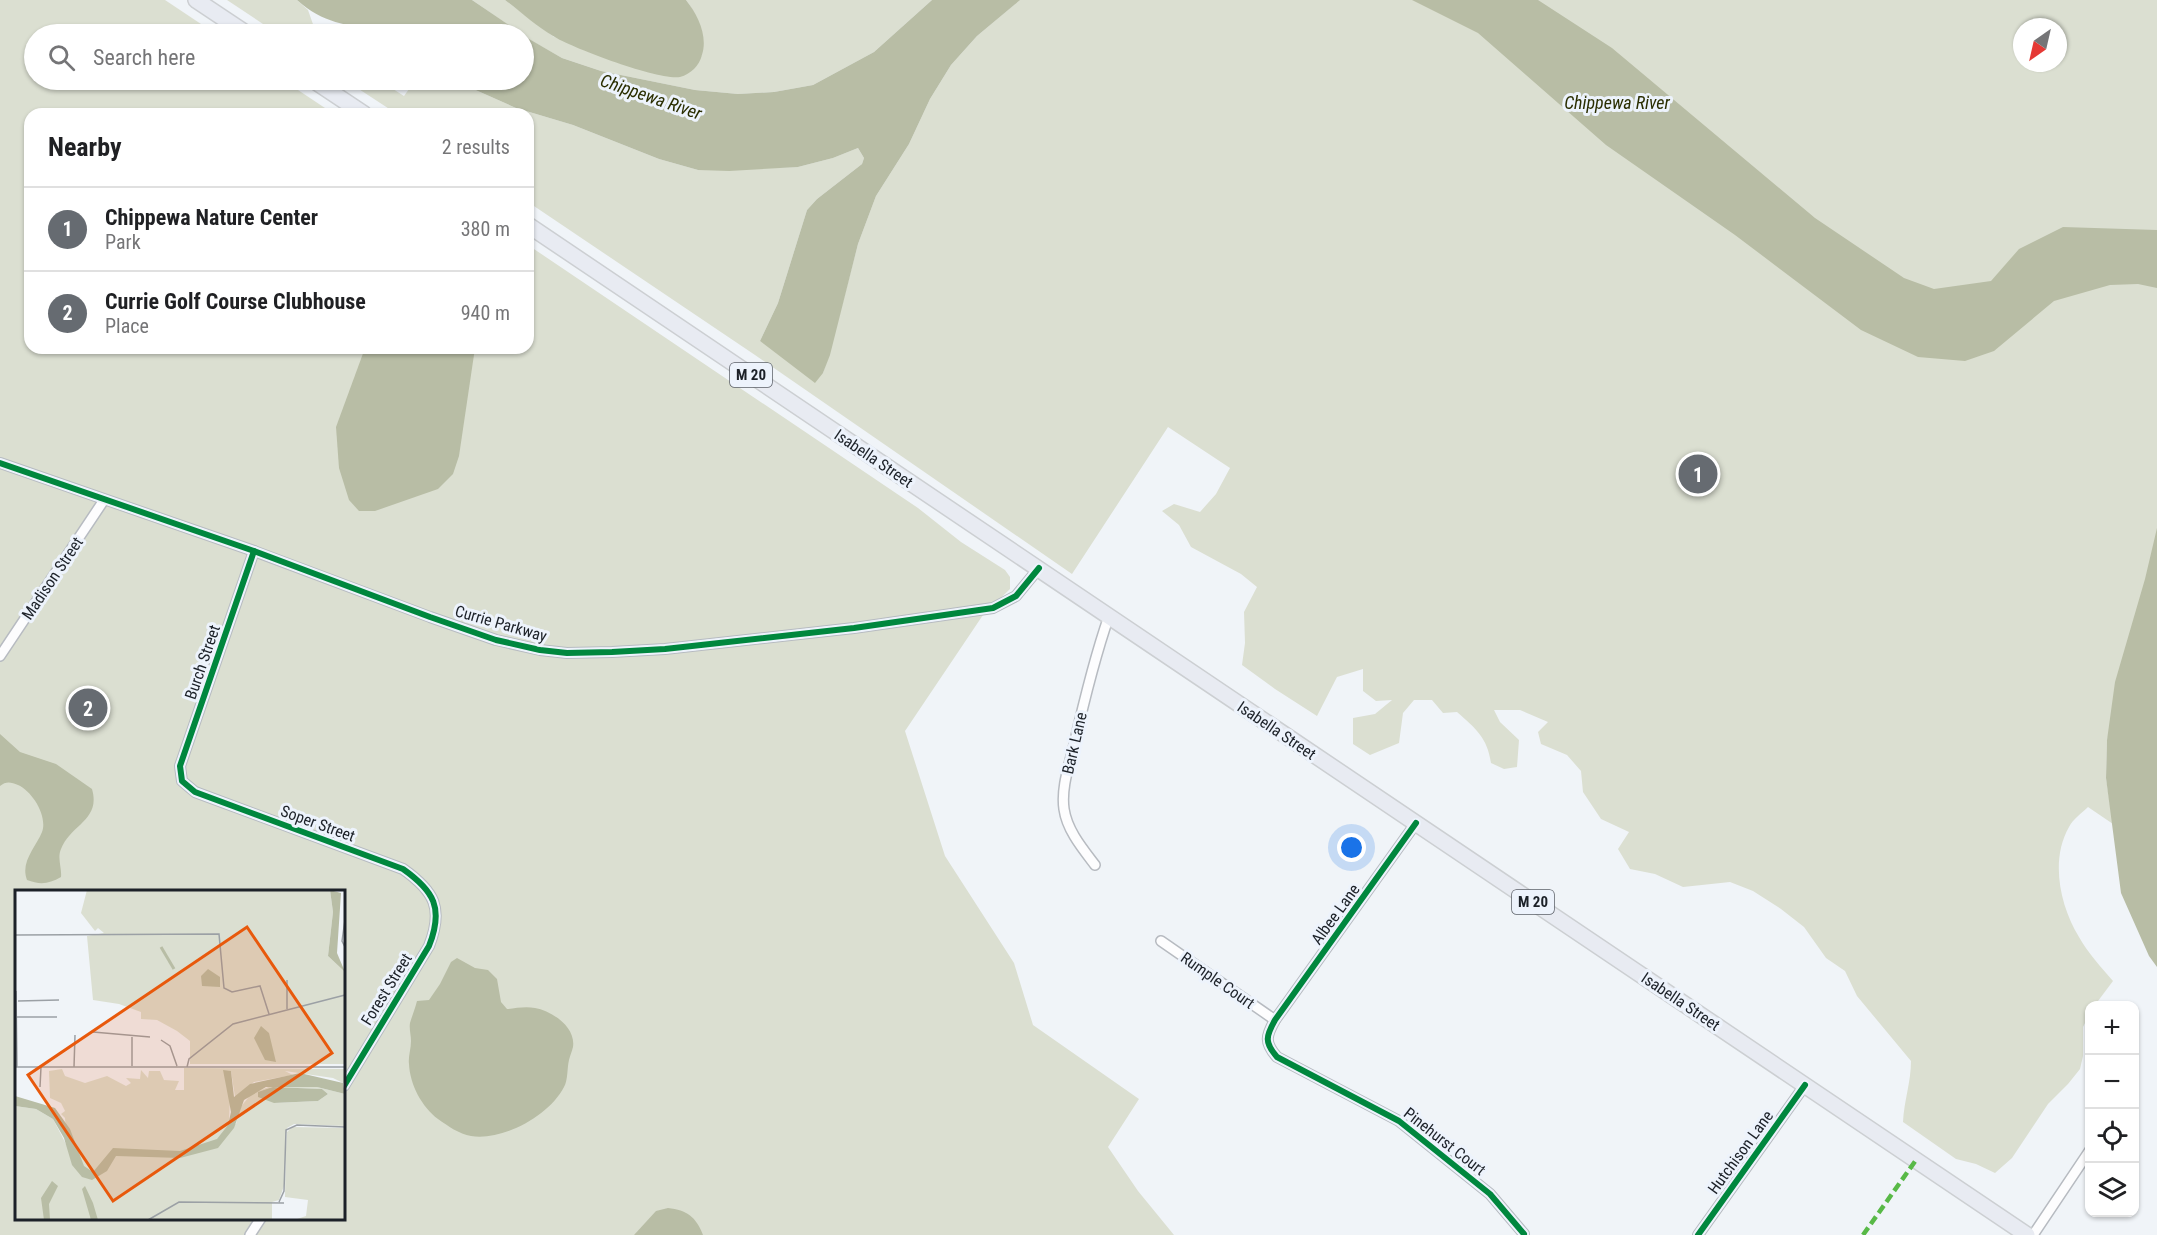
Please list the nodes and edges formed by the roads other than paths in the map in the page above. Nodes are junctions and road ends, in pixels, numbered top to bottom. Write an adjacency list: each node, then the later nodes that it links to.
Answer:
1 (196, 0): 2 (highway)
2 (232, 24)
3 (329, 90): 4 (highway)
4 (355, 108)
5 (534, 229): 9 (highway, Isabella Street / M 20)
6 (0, 463): 7 (street, Currie Parkway)
7 (104, 500): 8 (street, Currie Parkway); 11 (street, Madison Street)
8 (254, 551): 9 (street, Currie Parkway); 12 (street, Burch Street)
9 (1039, 568): 10 (highway, Isabella Street / M 20)
10 (1109, 616): 13 (highway, Isabella Street / M 20); 14 (street, Bark Lane)
11 (0, 656)
12 (182, 781): 15 (street, Soper Street)
13 (1416, 823): 17 (street, Albee Lane); 19 (highway, Isabella Street / M 20)
14 (1095, 864)
15 (435, 903): 18 (street, Forest Street)
16 (1161, 941): 17 (street, Rumple Court)
17 (1275, 1020): 22 (street, Pinehurst Court)
18 (345, 1084)
19 (1805, 1085): 24 (street, Hutchison Lane); 25 (highway, Isabella Street / M 20)
20 (2085, 1157): 26 (street)
21 (260, 1220): 23 (street)
22 (1524, 1234)
23 (250, 1235)
24 (1698, 1235)
25 (2027, 1235)
26 (2033, 1235)

